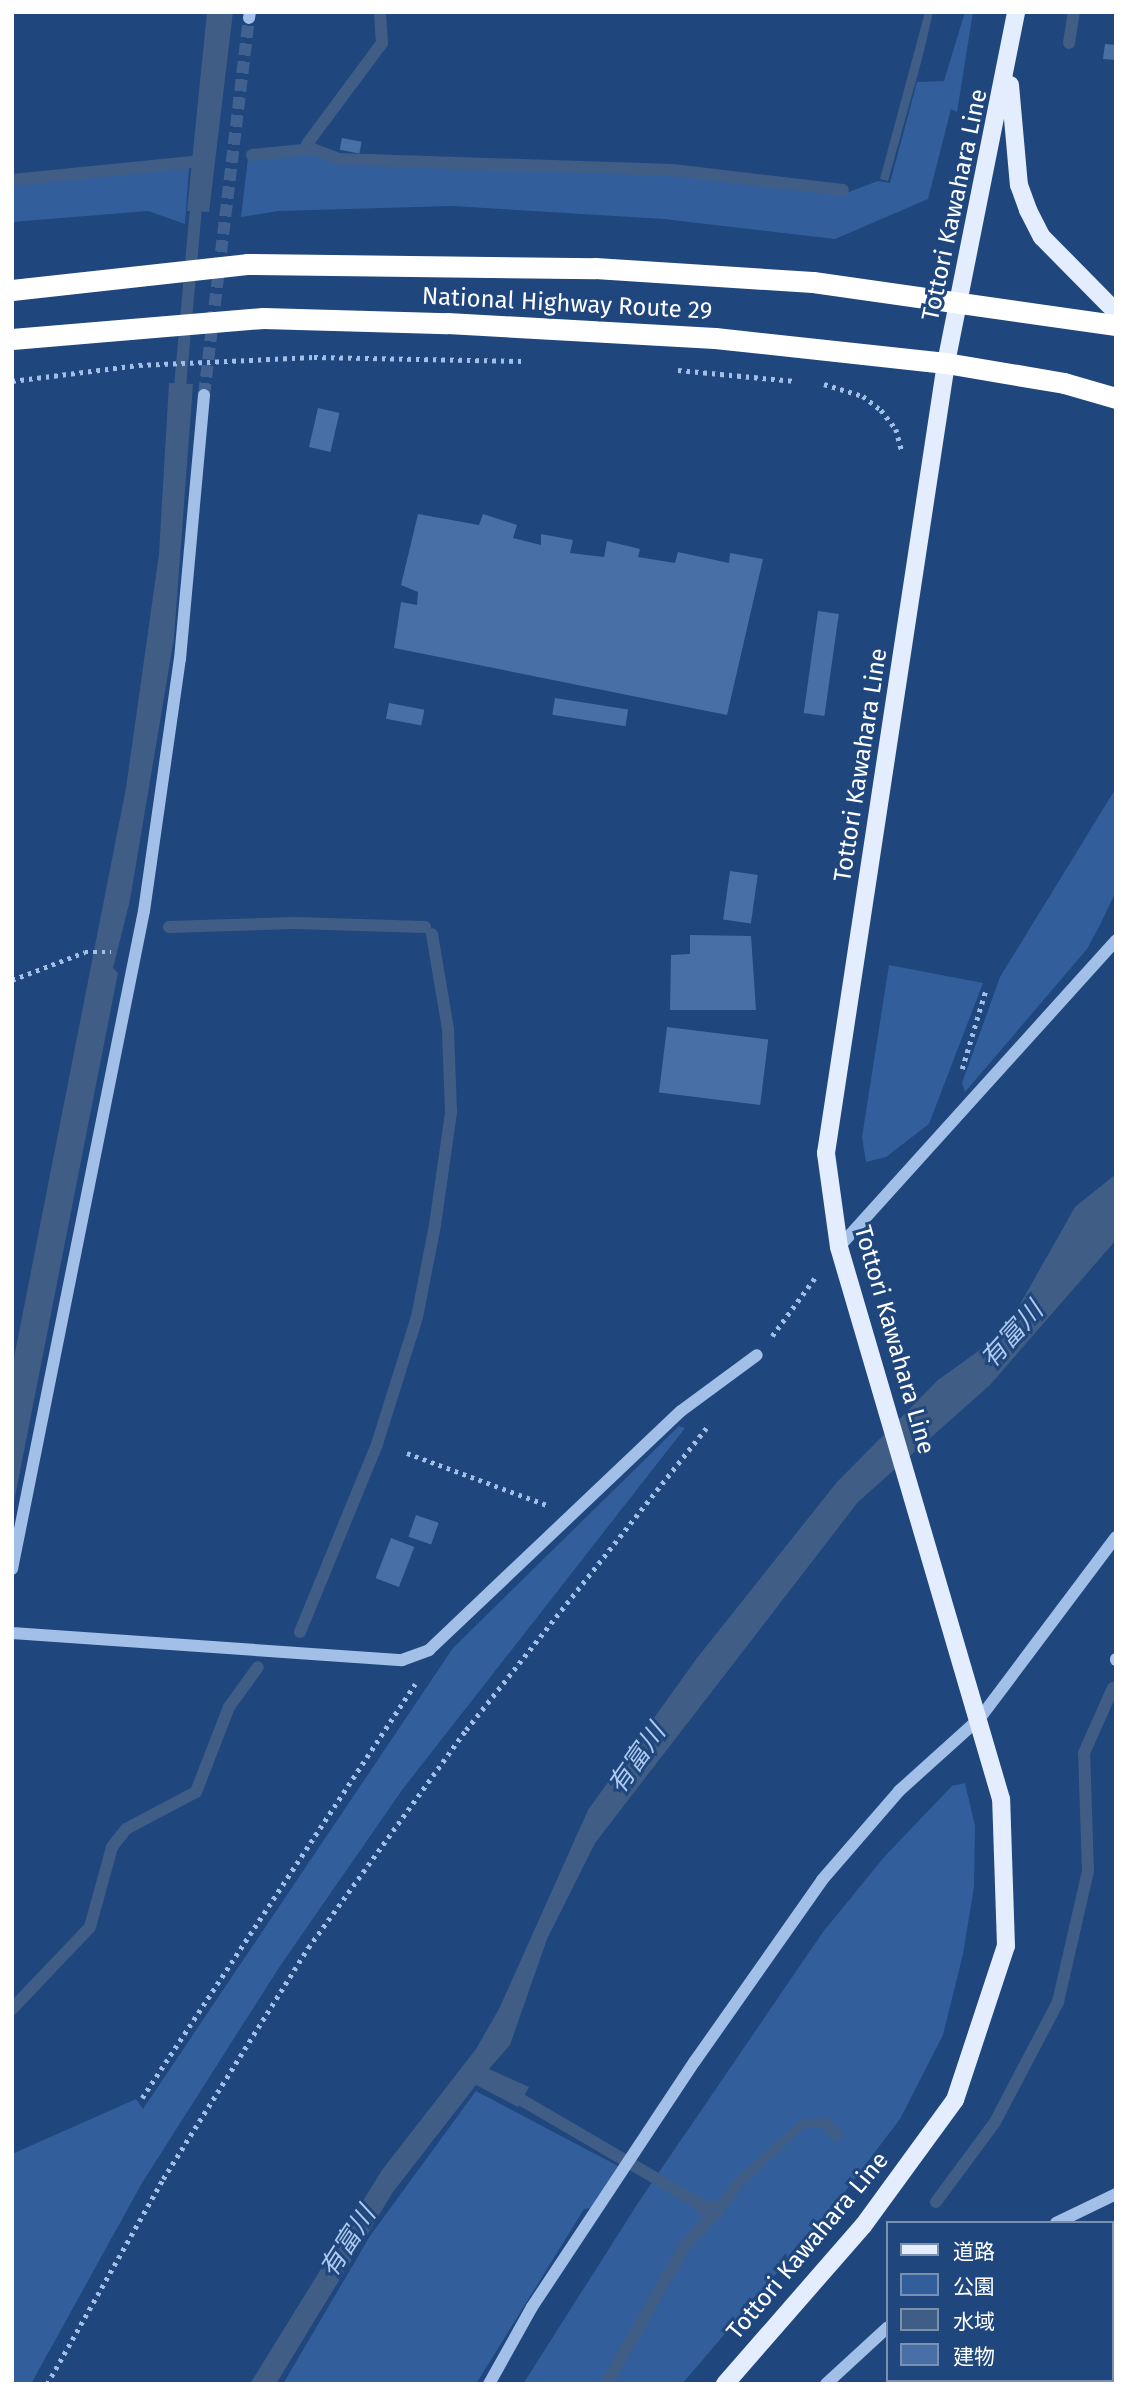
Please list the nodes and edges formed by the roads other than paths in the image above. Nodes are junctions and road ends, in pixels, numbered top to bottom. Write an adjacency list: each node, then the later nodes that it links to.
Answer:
1 (1016, 12): 2 (main road, Tottori Kawahara Line)
2 (1009, 68): 4 (main road, Tottori Kawahara Line); 5 (main road)
3 (12, 290): 4 (highway, National Highway Route 29)
4 (959, 303): 6 (highway, National Highway Route 29); 8 (main road, Tottori Kawahara Line)
5 (1116, 312)
6 (1116, 325)
7 (12, 339): 8 (highway, National Highway Route 29)
8 (946, 363): 10 (highway, National Highway Route 29); 12 (main road, Tottori Kawahara Line)
9 (204, 395): 15 (street)
10 (1116, 398)
11 (1115, 939): 12 (street)
12 (839, 1247): 17 (main road, Tottori Kawahara Line)
13 (757, 1355): 16 (street)
14 (1116, 1536): 17 (street)
15 (12, 1569)
16 (12, 1633)
17 (979, 1718): 21 (street); 22 (main road, Tottori Kawahara Line)
18 (1116, 2194): 19 (street)
19 (1060, 2221)
20 (886, 2329): 23 (street)
21 (489, 2384)
22 (725, 2384)
23 (826, 2384)

